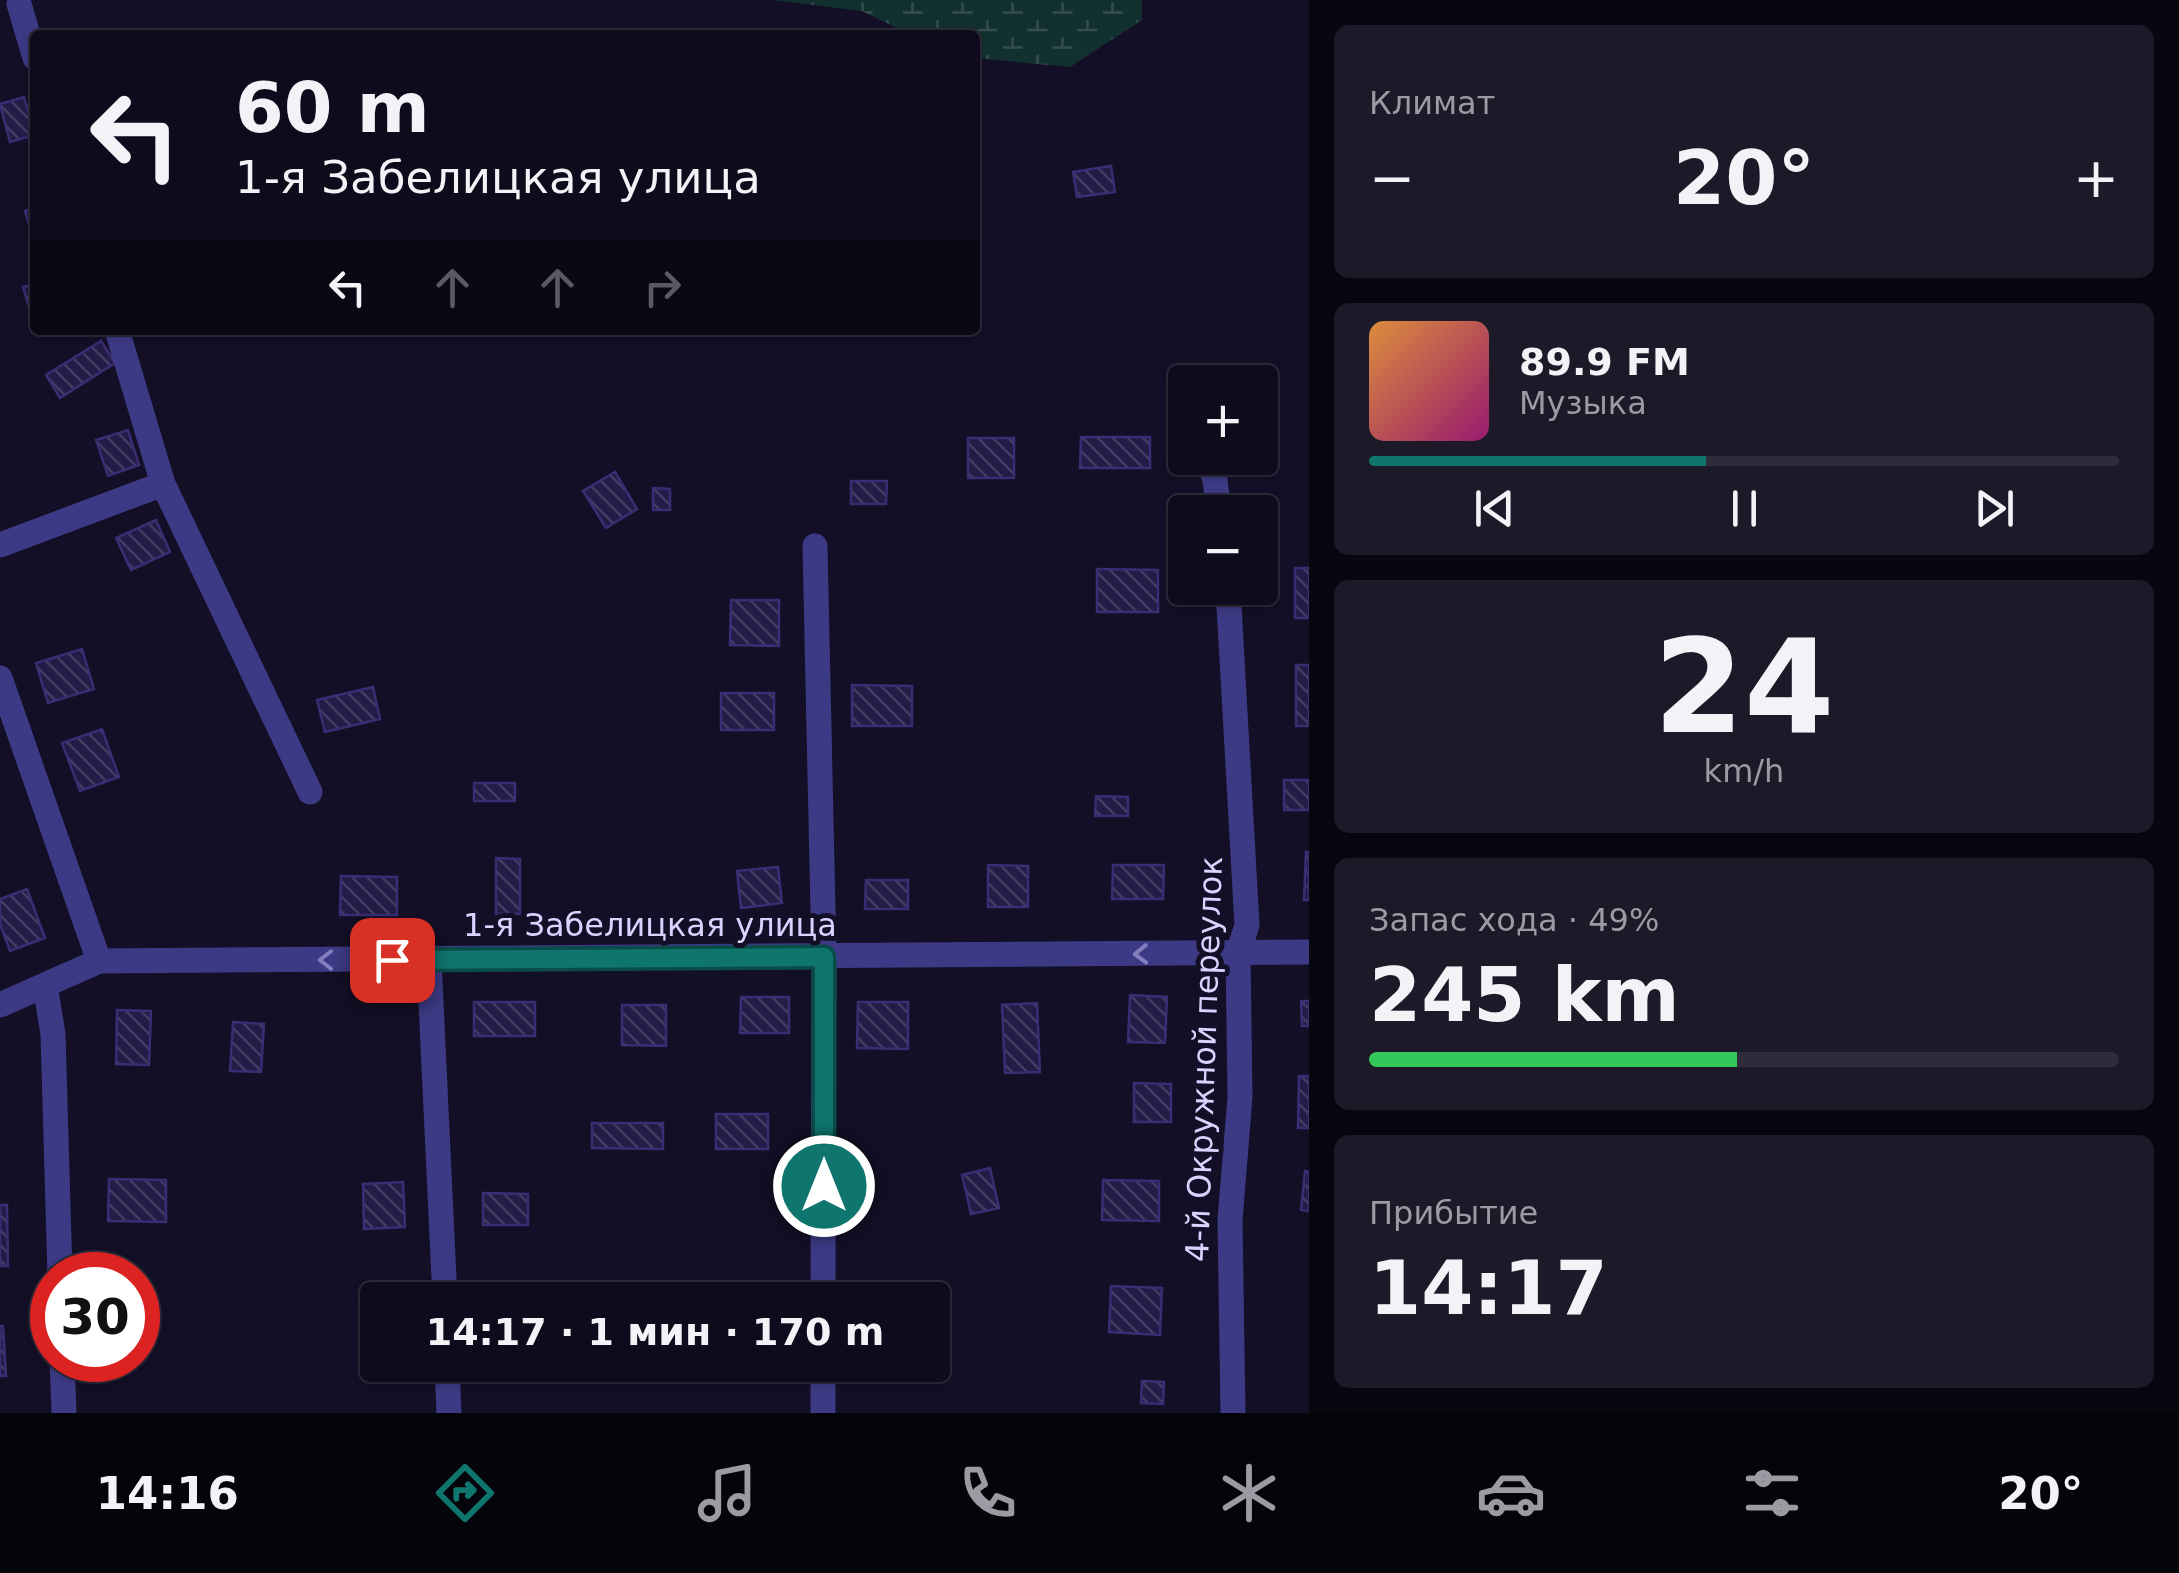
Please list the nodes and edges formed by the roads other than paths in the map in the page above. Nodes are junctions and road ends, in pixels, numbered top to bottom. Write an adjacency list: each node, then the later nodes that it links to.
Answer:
1 (19, 4): 2 (street)
2 (30, 41)
3 (118, 335): 4 (street)
4 (163, 484): 5 (street); 9 (street)
5 (0, 545)
6 (815, 546): 12 (street)
7 (1229, 605): 11 (street, 4-й Окружной переулок)
8 (0, 678): 14 (street)
9 (310, 792)
10 (1309, 952): 11 (street, 1-я Забелицкая улица)
11 (1238, 953): 12 (street, 1-я Забелицкая улица, one-way to 12); 26 (street, 4-й Окружной переулок)
12 (824, 957): 13 (street, 1-я Забелицкая улица); 19 (street)
13 (429, 960): 14 (street, 1-я Забелицкая улица, one-way to 14); 18 (street)
14 (99, 961): 15 (street, 1-я Забелицкая улица)
15 (44, 985): 16 (street, 1-я Забелицкая улица); 17 (street)
16 (0, 1004)
17 (59, 1252)
18 (444, 1282)
19 (824, 1282)
20 (63, 1382): 23 (street)
21 (448, 1382): 24 (street)
22 (823, 1382): 25 (street)
23 (64, 1413)
24 (449, 1413)
25 (823, 1413)
26 (1233, 1413)

